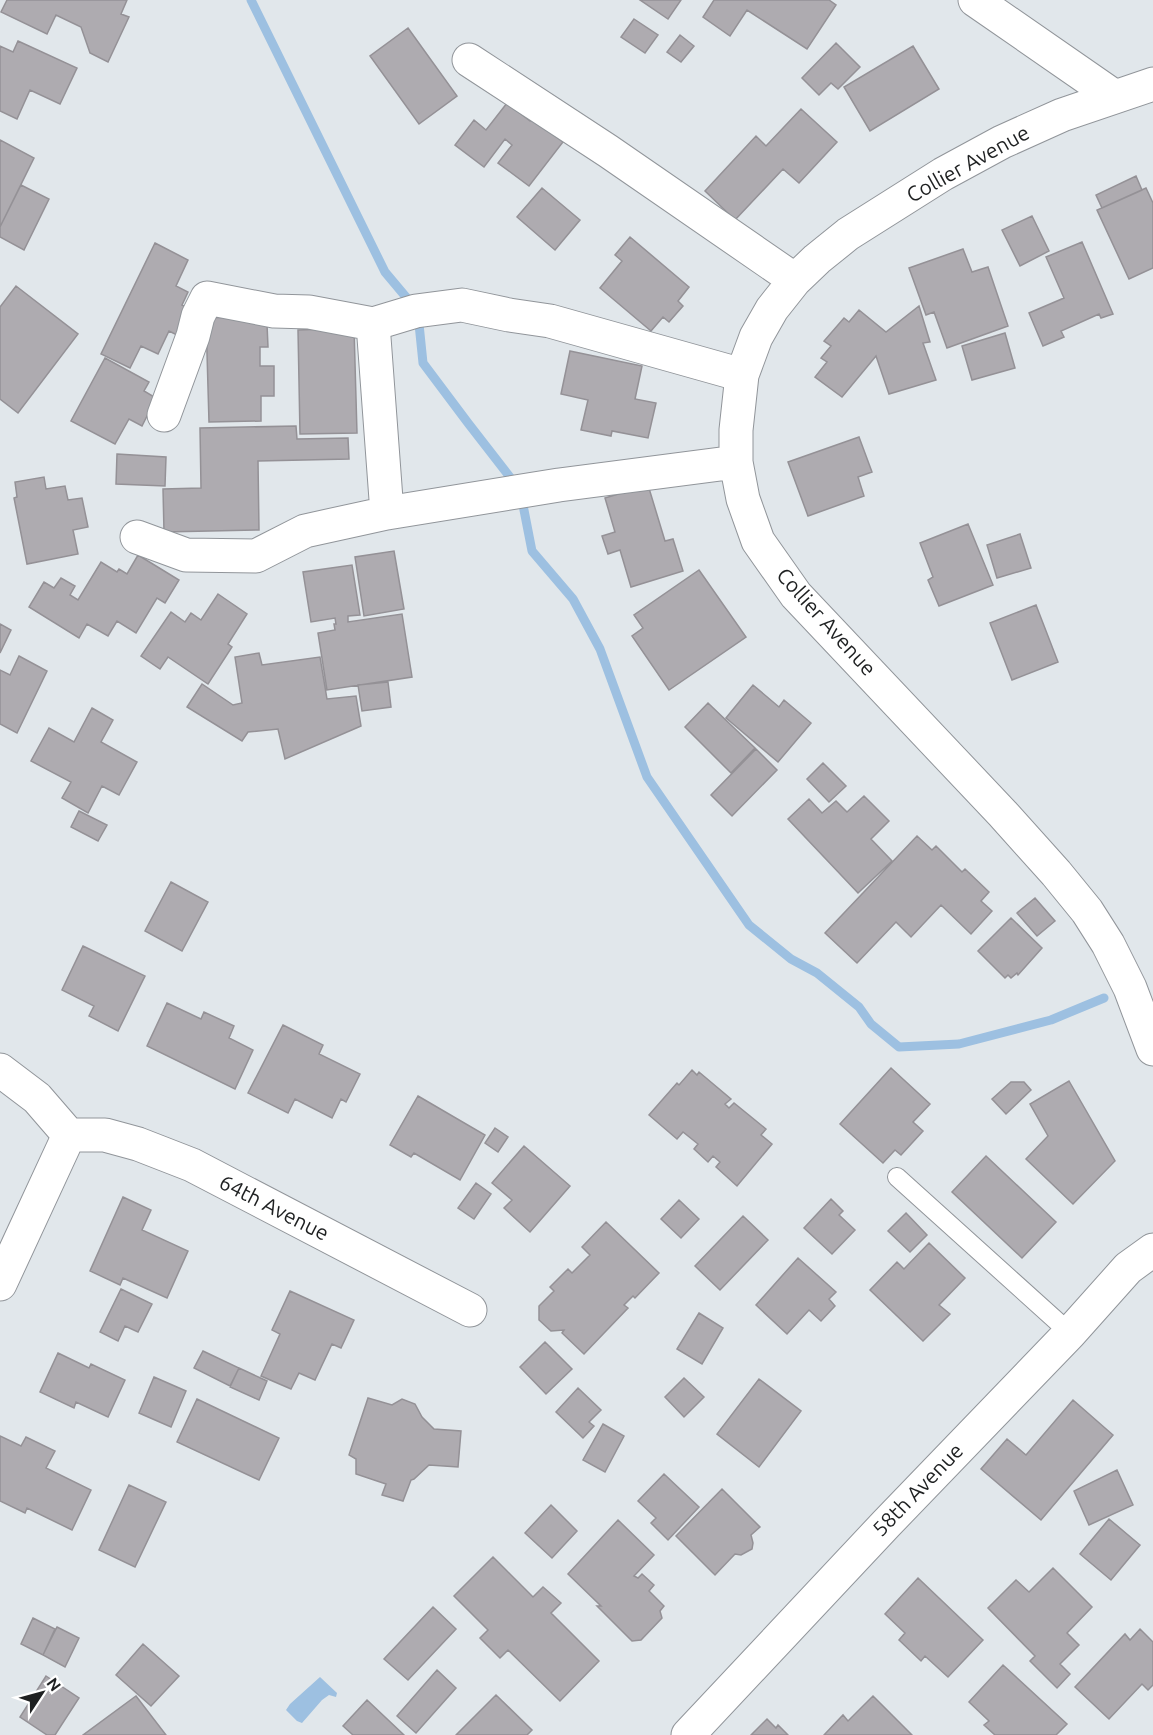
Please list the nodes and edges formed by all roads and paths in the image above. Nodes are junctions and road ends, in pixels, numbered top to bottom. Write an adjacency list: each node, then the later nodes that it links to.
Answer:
1 (975, 0): 4 (street)
2 (469, 60): 5 (street)
3 (1153, 84): 4 (street, Collier Avenue)
4 (1115, 97): 5 (street, Collier Avenue)
5 (795, 280): 7 (street, Collier Avenue)
6 (373, 324): 7 (street); 8 (street); 10 (street)
7 (742, 375): 9 (street, Collier Avenue)
8 (164, 415)
9 (736, 462): 10 (street); 12 (street, Collier Avenue)
10 (387, 513): 11 (street)
11 (137, 537)
12 (1153, 1049)
13 (0, 1070): 14 (street)
14 (69, 1135): 17 (street); 18 (street, 64th Avenue)
15 (897, 1177): 19 (lane)
16 (1153, 1250): 19 (street, 58th Avenue)
17 (0, 1284)
18 (470, 1310)
19 (1070, 1333): 20 (street, 58th Avenue)
20 (688, 1735)

